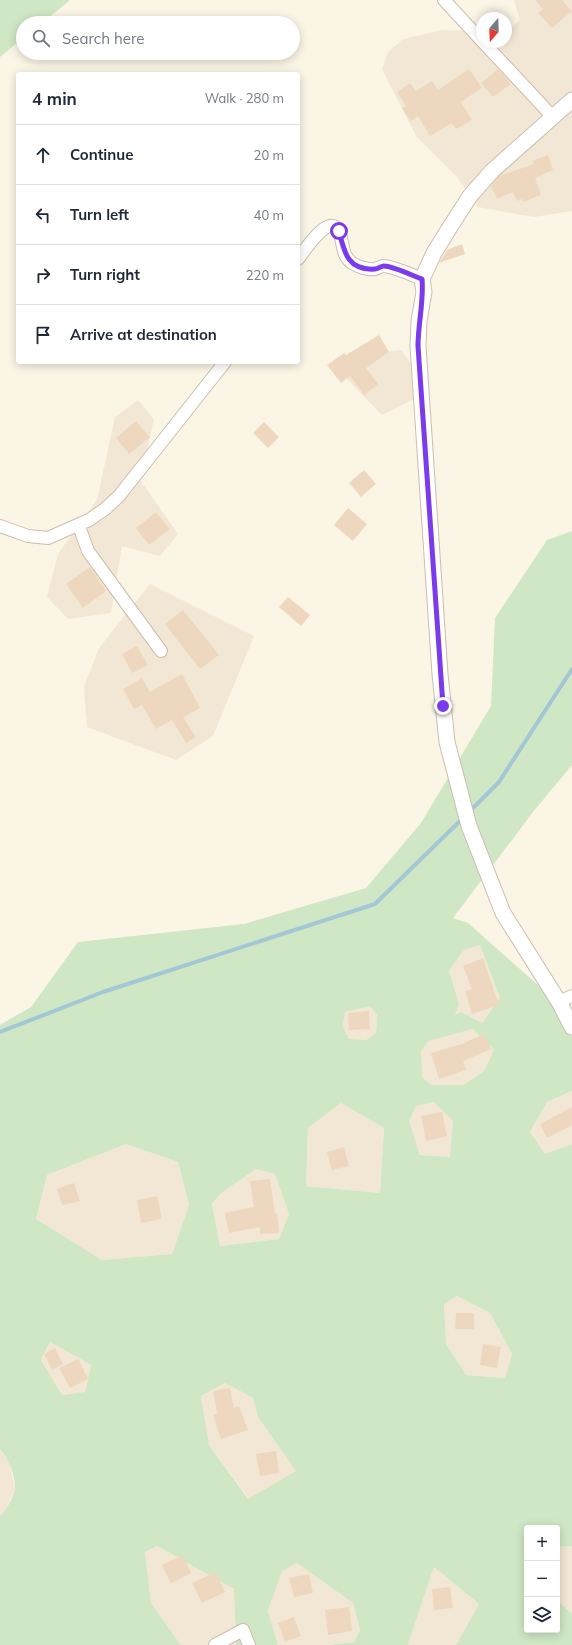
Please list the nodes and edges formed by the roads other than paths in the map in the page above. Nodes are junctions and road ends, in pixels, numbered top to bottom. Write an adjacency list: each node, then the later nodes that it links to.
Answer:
1 (444, 0): 2 (street)
2 (476, 35)
3 (488, 48): 5 (street)
4 (572, 100): 5 (street)
5 (552, 116): 7 (street)
6 (300, 256): 7 (street)
7 (422, 279): 12 (street)
8 (223, 364): 10 (street)
9 (0, 526): 10 (street)
10 (79, 526): 11 (street)
11 (161, 651)
12 (566, 999): 13 (street)
13 (572, 1027)
14 (215, 1645): 15 (street)
15 (249, 1645)

